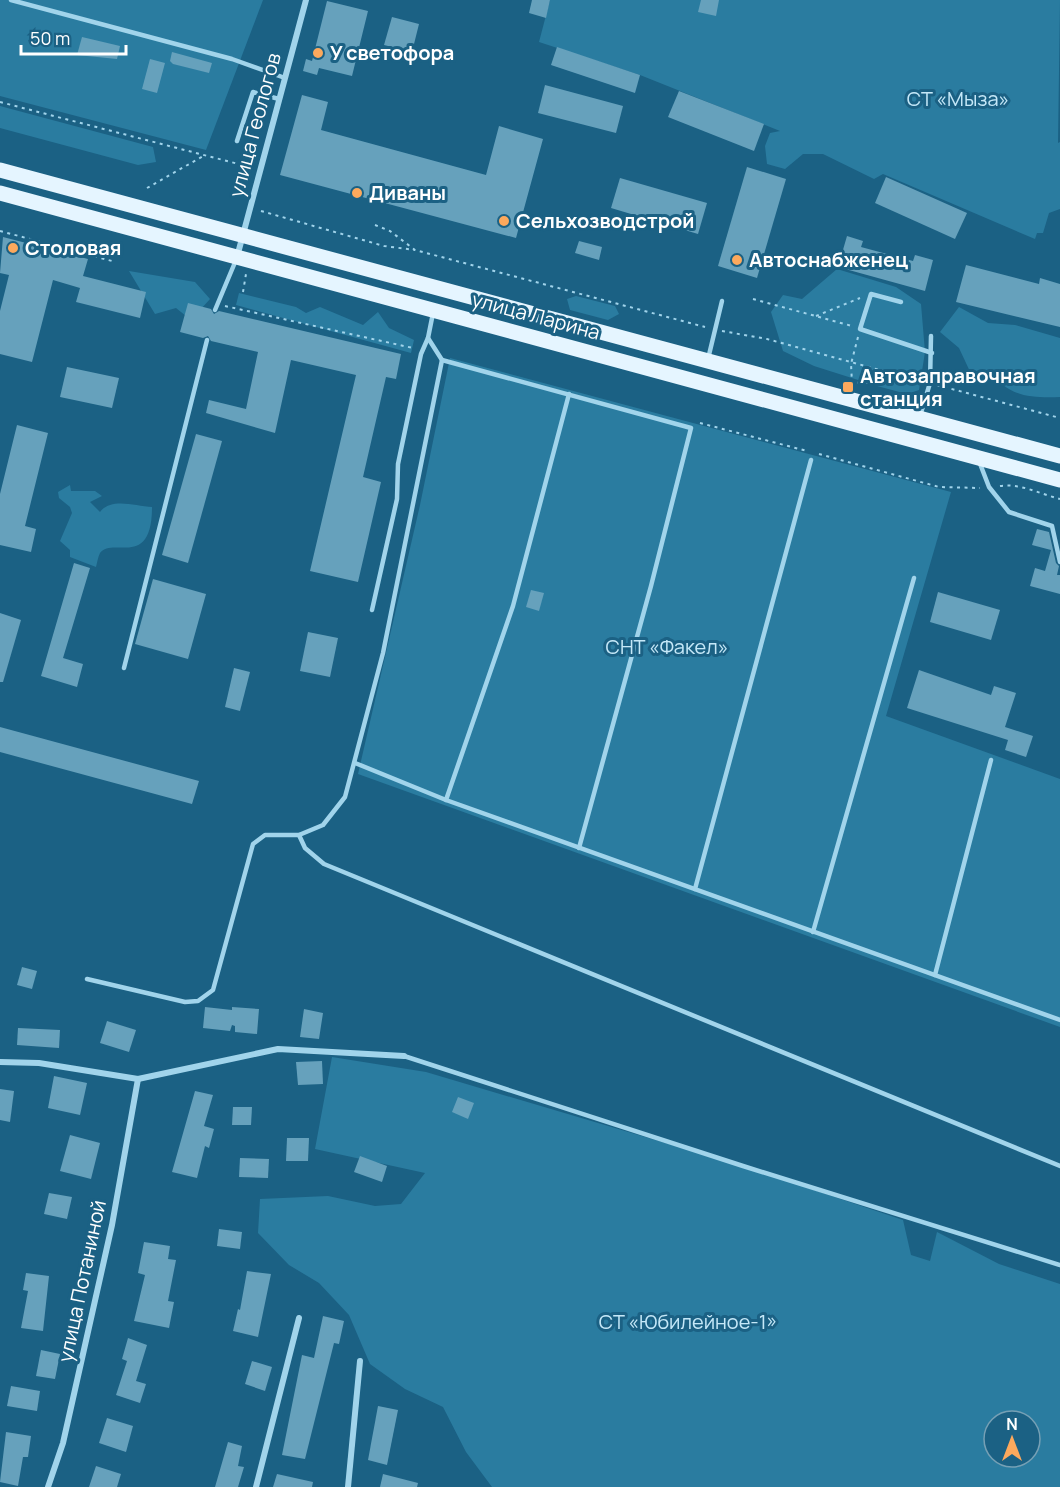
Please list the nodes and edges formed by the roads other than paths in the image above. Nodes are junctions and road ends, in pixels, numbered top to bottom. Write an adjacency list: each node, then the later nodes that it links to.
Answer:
1 (11, 0): 3 (lane)
2 (306, 0): 3 (street, улица Геологов)
3 (285, 78): 4 (street, улица Геологов)
4 (279, 99): 5 (lane); 8 (street, улица Геологов)
5 (237, 141)
6 (0, 170): 8 (main road, улица Ларина)
7 (0, 193): 9 (main road, улица Ларина)
8 (243, 236): 9 (street, улица Геологов); 19 (main road, улица Ларина)
9 (237, 258): 12 (lane); 13 (main road, улица Ларина)
10 (722, 301): 19 (lane)
11 (901, 302): 17 (lane)
12 (215, 310)
13 (434, 310): 15 (lane); 22 (main road, улица Ларина)
14 (931, 336): 17 (lane)
15 (428, 338): 18 (lane); 28 (lane)
16 (207, 340): 29 (lane)
17 (932, 352): 21 (lane)
18 (442, 360): 20 (lane); 31 (lane)
19 (707, 362): 21 (main road, улица Ларина)
20 (569, 394): 32 (lane); 34 (lane)
21 (919, 418): 23 (main road, улица Ларина)
22 (976, 456): 25 (main road, улица Ларина); 26 (lane)
23 (1060, 456)
24 (811, 460): 35 (lane)
25 (1060, 480)
26 (1060, 562)
27 (914, 578): 36 (lane)
28 (372, 610)
29 (124, 668)
30 (992, 760): 37 (lane)
31 (355, 763): 32 (lane); 33 (lane)
32 (446, 800): 34 (lane)
33 (299, 836): 38 (lane); 43 (lane)
34 (579, 848): 35 (lane)
35 (695, 890): 36 (lane)
36 (813, 932): 37 (lane)
37 (935, 975): 39 (lane)
38 (87, 979)
39 (1060, 1020)
40 (404, 1056): 42 (street); 44 (lane)
41 (0, 1062): 42 (street)
42 (138, 1079): 47 (street, улица Потаниной)
43 (1060, 1166)
44 (1060, 1265)
45 (299, 1318): 48 (street)
46 (360, 1361): 49 (street)
47 (48, 1487)
48 (256, 1487)
49 (348, 1487)

